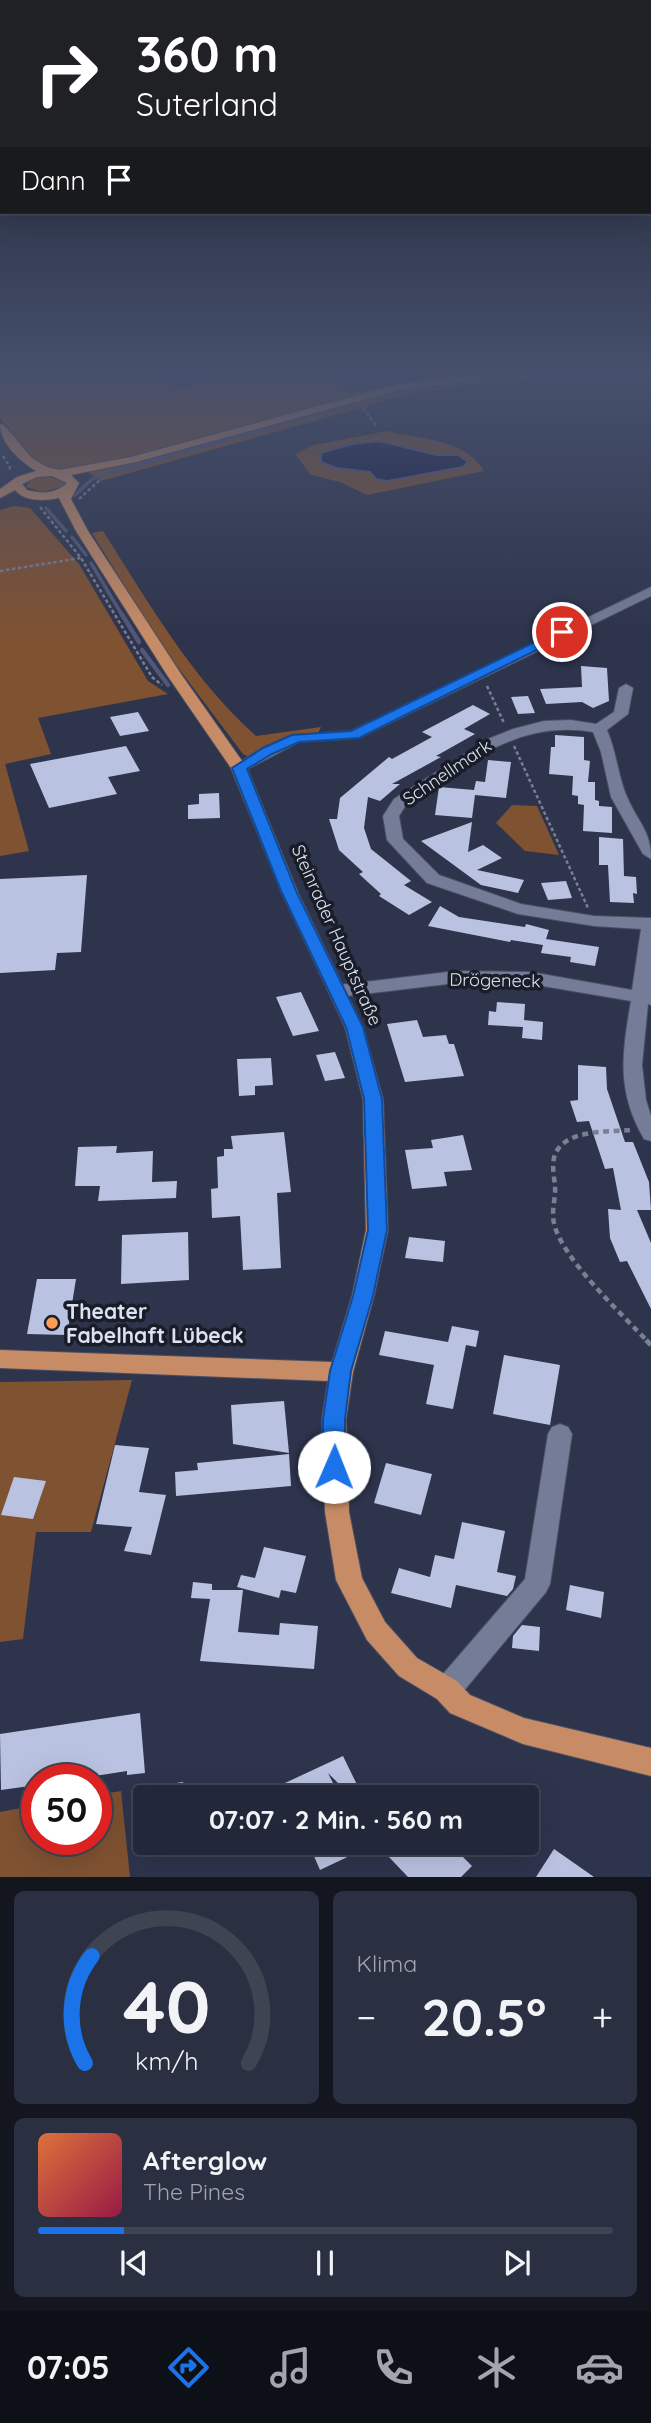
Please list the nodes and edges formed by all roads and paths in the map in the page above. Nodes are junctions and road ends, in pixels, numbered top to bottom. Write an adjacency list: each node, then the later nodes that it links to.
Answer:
1 (5, 460): 6 (path)
2 (23, 460): 7 (main road)
3 (28, 460): 5 (main road)
4 (132, 460): 5 (main road); 8 (main road)
5 (55, 473): 7 (main road); 8 (main road)
6 (4, 476)
7 (20, 481): 9 (main road); 10 (main road, Steinrader Hauptstraße)
8 (70, 487): 10 (main road); 12 (main road, Steinrader Hauptstraße)
9 (0, 494)
10 (37, 499): 11 (main road); 12 (main road, Steinrader Hauptstraße); 13 (path)
11 (0, 500)
12 (82, 531): 14 (main road, Steinrader Hauptstraße)
13 (81, 558): 14 (path); 15 (path); 19 (path)
14 (100, 558): 22 (main road, Steinrader Hauptstraße)
15 (0, 571)
16 (651, 591): 17 (street)
17 (482, 674): 21 (path); 22 (street)
18 (626, 688): 20 (street)
19 (171, 691)
20 (599, 729): 21 (street, Schnellmark); 23 (street)
21 (508, 733): 24 (path); 24 (street, Schnellmark)
22 (239, 768): 26 (main road, Steinrader Hauptstraße)
23 (651, 854)
24 (594, 921): 25 (street, Schnellmark)
25 (651, 924): 27 (street, Schnellmark)
26 (339, 991): 27 (street, Drögeneck); 31 (main road, Steinrader Hauptstraße)
27 (646, 998): 28 (street, Schnellmark)
28 (648, 1130): 29 (path)
29 (651, 1345)
30 (0, 1359): 31 (main road)
31 (341, 1371): 33 (main road, Steinrader Hauptstraße)
32 (560, 1434): 33 (street)
33 (447, 1690): 34 (main road, Steinrader Hauptstraße)
34 (651, 1762)

